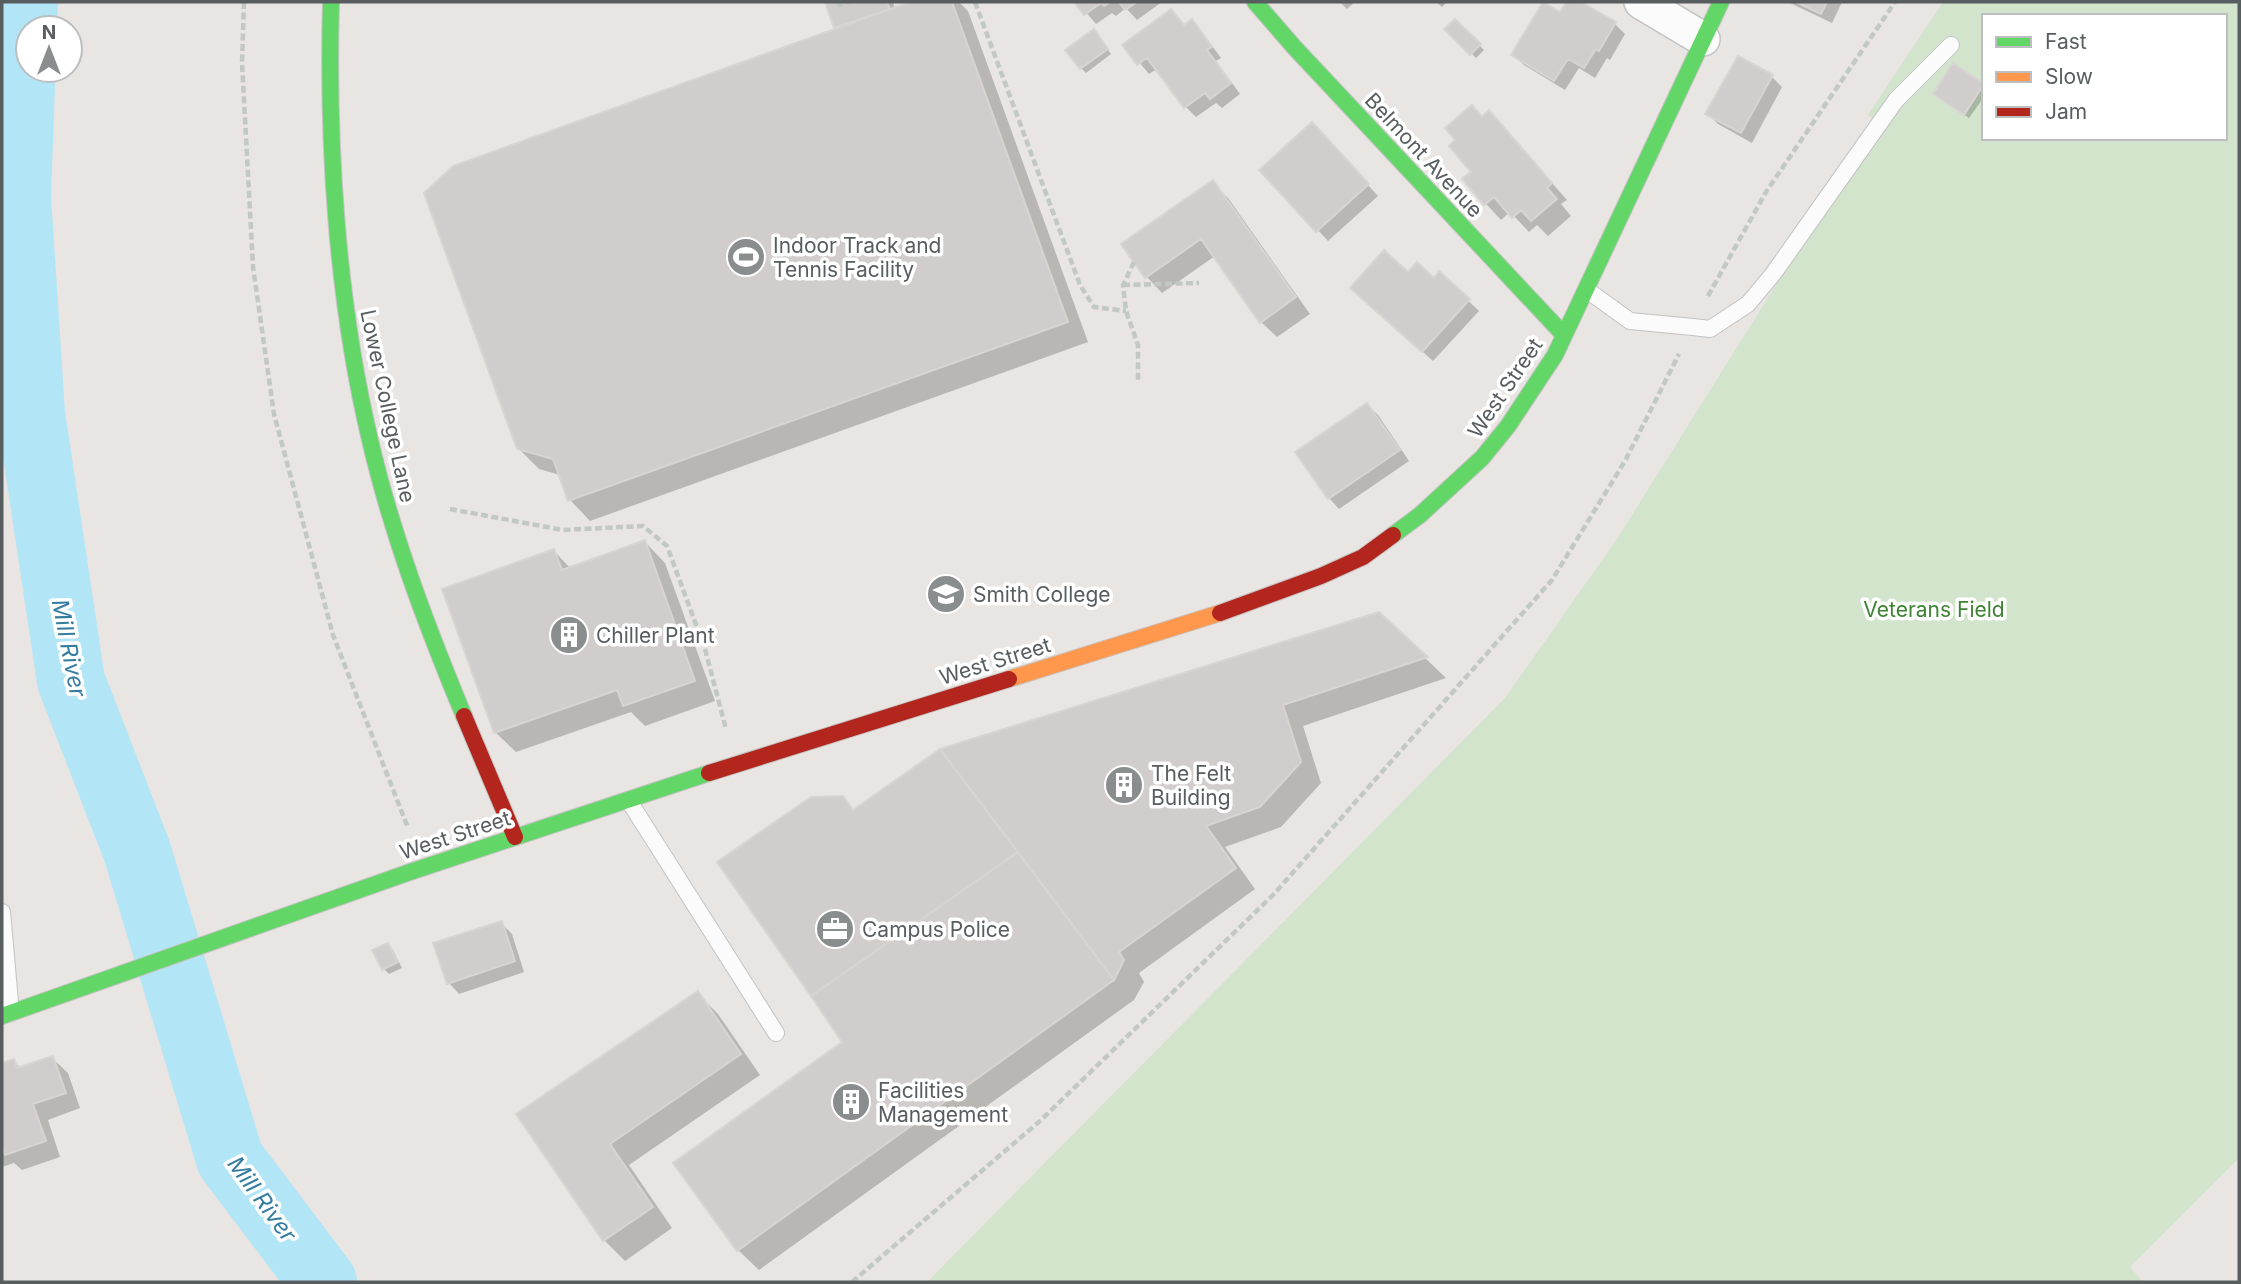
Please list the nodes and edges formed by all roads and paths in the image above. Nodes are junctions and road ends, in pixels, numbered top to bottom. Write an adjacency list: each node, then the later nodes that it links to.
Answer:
1 (244, 2): 24 (path)
2 (331, 2): 25 (main road, Lower College Lane)
3 (838, 2): 4 (path)
4 (849, 2)
5 (975, 2): 17 (path)
6 (1255, 2): 18 (main road, Belmont Avenue)
7 (1641, 2): 10 (street)
8 (1721, 2): 10 (main road, West Street)
9 (1895, 2): 16 (path)
10 (1703, 39): 15 (main road, West Street)
11 (1951, 45): 15 (lane)
12 (1133, 262): 14 (path)
13 (1199, 283): 14 (path)
14 (1123, 285): 17 (path)
15 (1587, 290): 18 (main road, West Street)
16 (1710, 294)
17 (1126, 311): 20 (path)
18 (1564, 335): 23 (main road, West Street)
19 (1681, 350): 29 (path)
20 (1138, 383)
21 (450, 509): 22 (path)
22 (729, 738)
23 (629, 800): 25 (main road, West Street); 28 (lane)
24 (408, 828)
25 (515, 838): 27 (main road, West Street)
26 (2, 912): 27 (lane)
27 (6, 1014)
28 (776, 1033)
29 (852, 1282)

